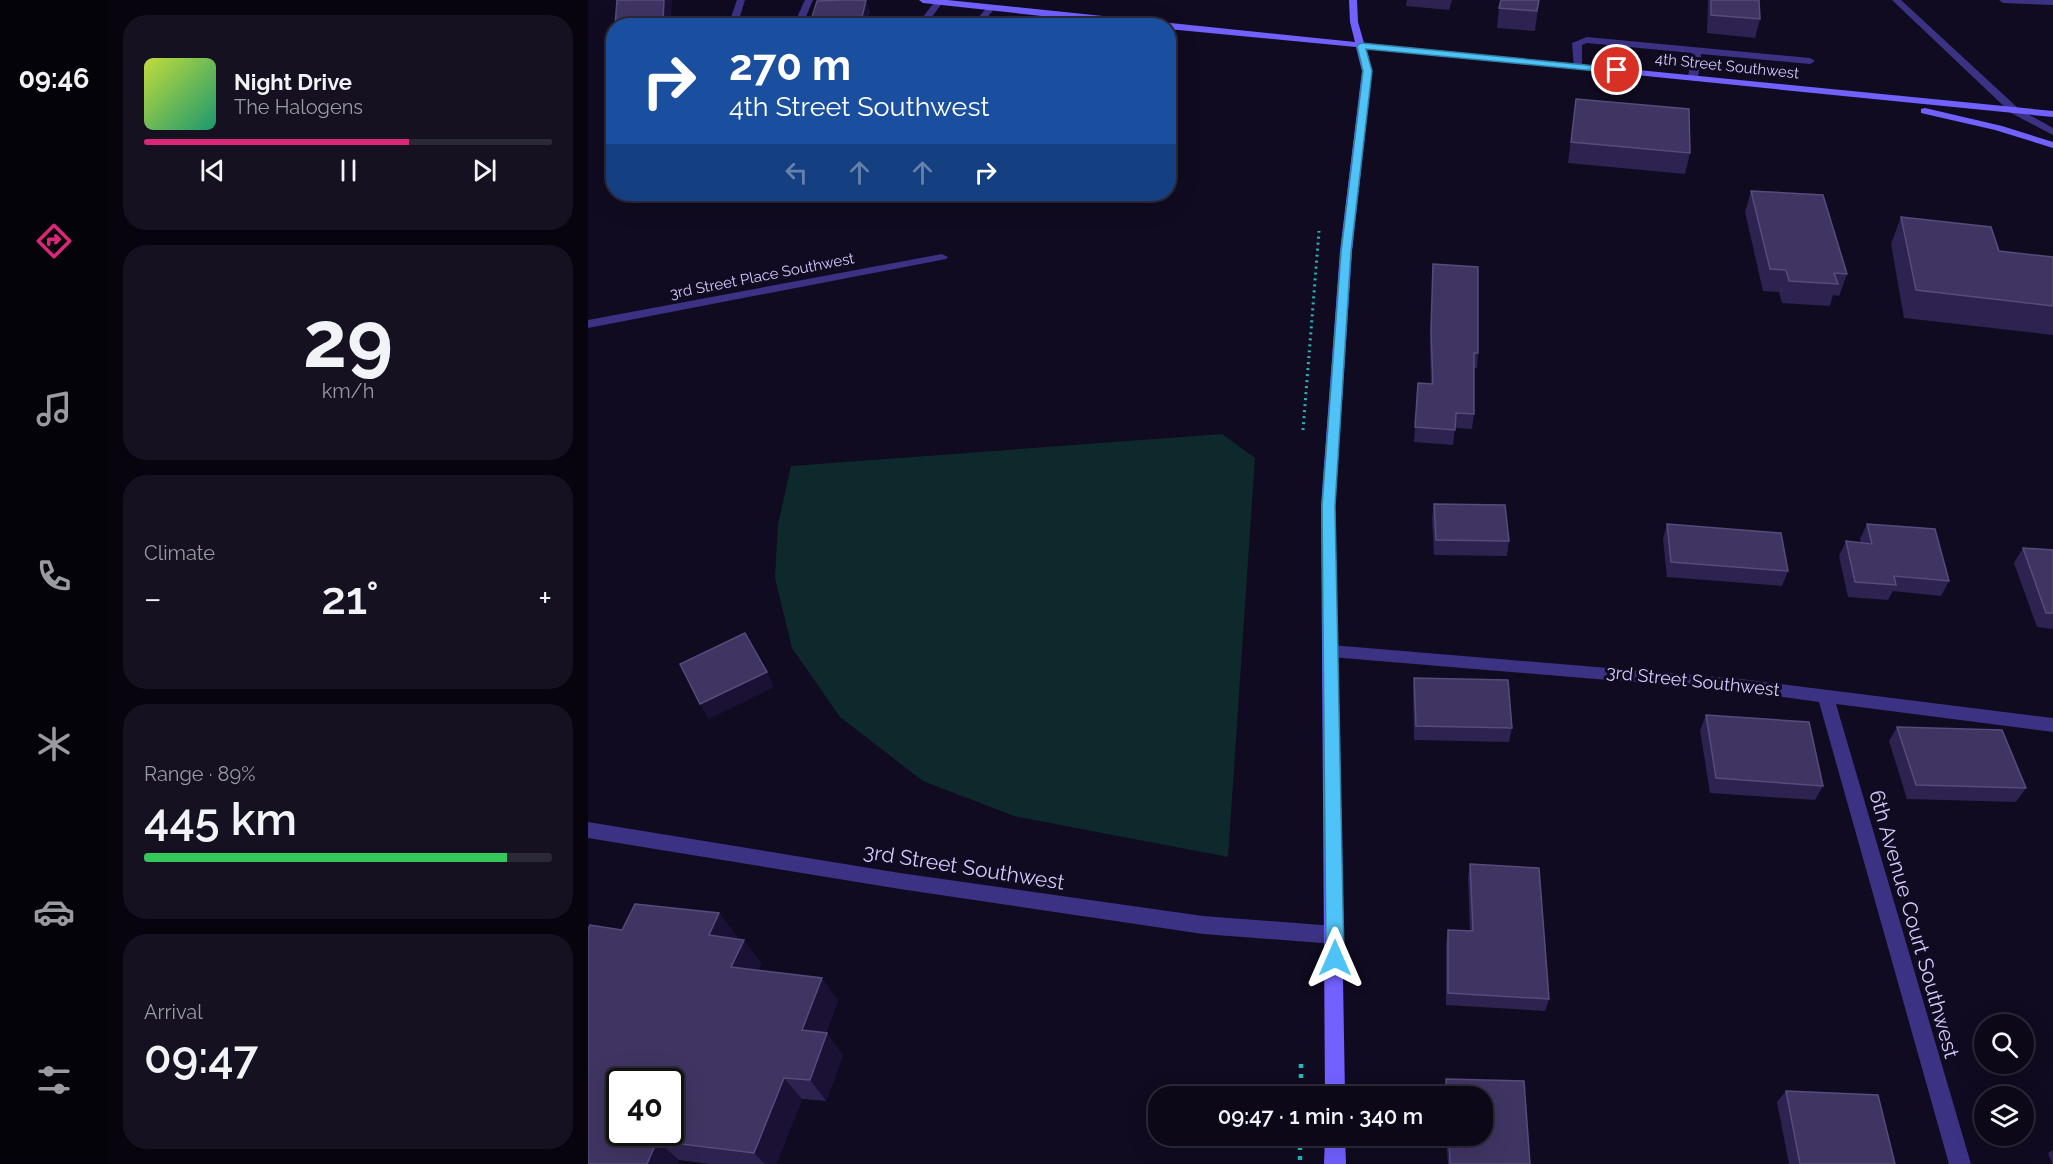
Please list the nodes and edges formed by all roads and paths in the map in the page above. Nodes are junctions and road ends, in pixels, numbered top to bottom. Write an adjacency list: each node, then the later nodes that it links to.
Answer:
1 (741, 0): 10 (street)
2 (809, 0): 11 (street)
3 (923, 0): 7 (main road, 4th Street Southwest)
4 (1353, 0): 16 (main road)
5 (1896, 0): 22 (street)
6 (2003, 0): 8 (street)
7 (939, 2): 9 (main road, 4th Street Southwest); 12 (street)
8 (2053, 2)
9 (992, 7): 13 (street); 14 (main road, 4th Street Southwest)
10 (735, 18)
11 (801, 18)
12 (926, 18)
13 (982, 18)
14 (1093, 18)
15 (1176, 27): 16 (main road, 4th Street Southwest)
16 (1361, 46): 19 (main road, 4th Street Southwest); 28 (main road)
17 (1697, 50): 18 (street); 19 (street); 20 (street)
18 (1810, 61)
19 (1577, 67): 20 (main road, 4th Street Southwest)
20 (1693, 77): 21 (main road, 4th Street Southwest)
21 (1804, 89): 22 (main road, 4th Street Southwest); 25 (main road)
22 (2015, 111): 23 (main road, 4th Street Southwest); 24 (street)
23 (2053, 114)
24 (2053, 132)
25 (2053, 145)
26 (942, 257): 27 (street, 3rd Street Place Southwest)
27 (588, 324)
28 (1331, 651): 29 (street, 3rd Street Southwest); 32 (main road)
29 (1826, 695): 30 (street, 3rd Street Southwest); 38 (street, 6th Avenue Court Southwest)
30 (2053, 725)
31 (588, 830): 32 (street, 3rd Street Southwest)
32 (1335, 935): 33 (main road)
33 (1335, 1086)
34 (1300, 1146): 36 (path)
35 (1335, 1146): 37 (main road)
36 (1300, 1164)
37 (1335, 1164)
38 (1960, 1164)

